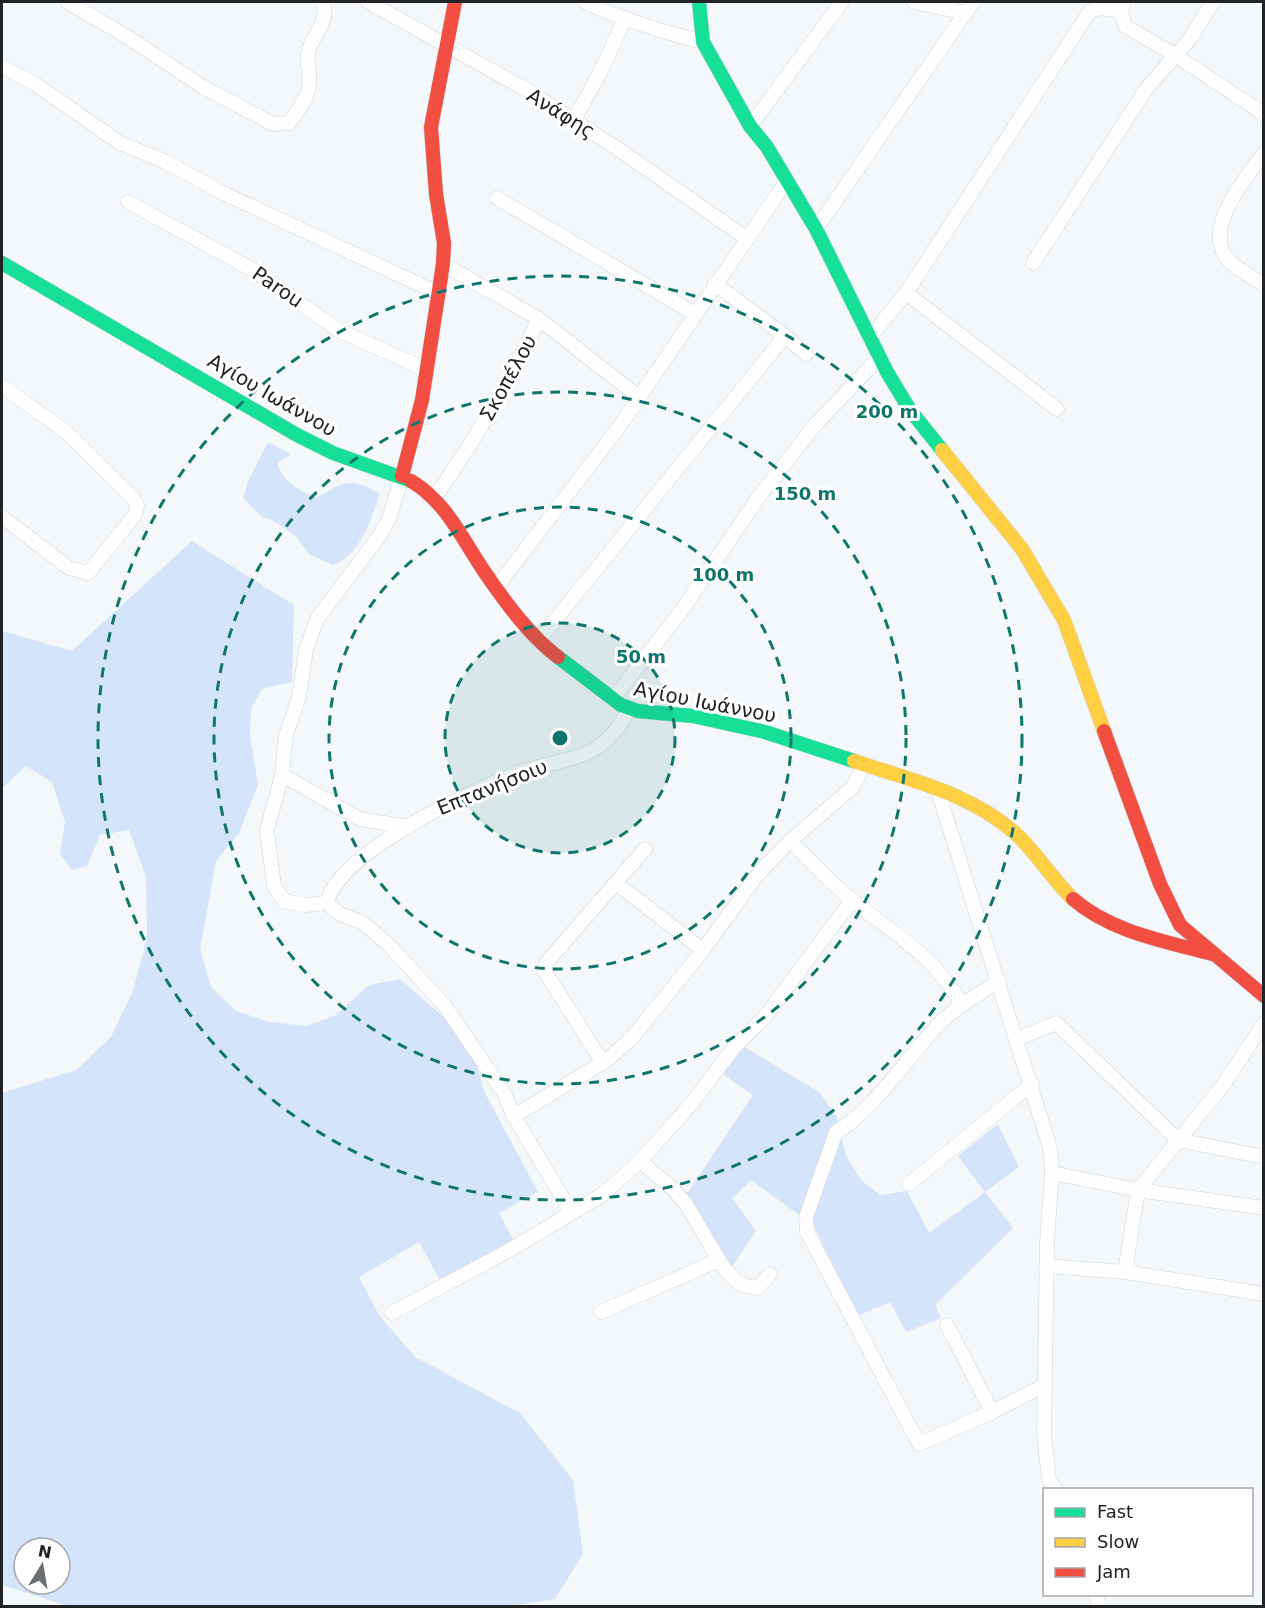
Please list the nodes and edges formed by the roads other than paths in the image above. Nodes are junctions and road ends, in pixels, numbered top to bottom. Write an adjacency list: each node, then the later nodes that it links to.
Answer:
1 (67, 2): 2 (street)
2 (323, 2)
3 (368, 2): 14 (street, Ανάφης)
4 (455, 2): 14 (street)
5 (585, 2): 12 (street)
6 (699, 2): 13 (street)
7 (842, 2): 19 (street)
8 (914, 2): 11 (street)
9 (1214, 2): 15 (street)
10 (1122, 6): 15 (street); 32 (street)
11 (969, 7): 24 (street)
12 (625, 18): 13 (street); 18 (street)
13 (703, 42): 19 (street)
14 (445, 44): 18 (street, Ανάφης); 28 (street)
15 (1175, 56): 17 (street); 27 (street)
16 (2, 66): 31 (street)
17 (1263, 114)
18 (574, 120): 25 (street, Ανάφης)
19 (750, 126): 21 (street)
20 (1263, 153): 30 (street)
21 (786, 182): 24 (street); 25 (street)
22 (497, 198): 33 (street)
23 (128, 202): 39 (street, Parou)
24 (816, 229): 36 (street)
25 (746, 238): 29 (street)
26 (2, 262): 43 (street, Αγίου Ιωάννου)
27 (1033, 263)
28 (443, 264): 31 (street); 34 (street, Σκοπέλου)
29 (715, 284): 33 (street); 35 (street)
30 (1263, 285)
31 (438, 293): 39 (street)
32 (906, 293): 36 (street); 42 (street)
33 (695, 314): 41 (street)
34 (540, 319): 41 (street); 44 (street, Σκοπέλου)
35 (785, 336): 37 (street); 47 (street)
36 (869, 338): 38 (street)
37 (806, 354)
38 (879, 358): 48 (street); 60 (street)
39 (428, 370): 43 (street)
40 (2, 386): 45 (street)
41 (639, 397): 46 (street)
42 (1057, 409)
43 (402, 476): 44 (street, Αγίου Ιωάννου); 51 (street)
44 (434, 498): 46 (street, Αγίου Ιωάννου)
45 (2, 518)
46 (496, 588): 47 (street, Αγίου Ιωάννου)
47 (538, 641): 48 (street, Αγίου Ιωάννου)
48 (613, 699): 49 (street, Αγίου Ιωάννου)
49 (630, 708): 50 (street, Αγίου Ιωάννου); 53 (street, Επτανήσοιυ)
50 (864, 764): 52 (street, Αγίου Ιωάννου); 54 (street)
51 (282, 775): 53 (street); 58 (street)
52 (937, 788): 60 (street, Αγίου Ιωάννου); 61 (street)
53 (408, 827): 58 (street, Επτανήσοιυ)
54 (790, 841): 57 (street); 59 (street)
55 (645, 849): 56 (street)
56 (617, 884): 59 (street); 66 (street)
57 (852, 900): 63 (street); 71 (street)
58 (327, 903): 68 (street)
59 (703, 950): 66 (street)
60 (1212, 954): 62 (street, Αγίου Ιωάννου)
61 (999, 981): 63 (street); 65 (street)
62 (1263, 996)
63 (962, 1004): 86 (street)
64 (1263, 1023): 69 (street)
65 (1017, 1039): 67 (street); 69 (street)
66 (603, 1063): 68 (street)
67 (1032, 1084): 72 (street); 73 (street)
68 (514, 1116): 76 (street)
69 (1178, 1140): 70 (street); 74 (street)
70 (1263, 1157)
71 (640, 1161): 76 (street); 77 (street)
72 (1052, 1173): 74 (street); 78 (street)
73 (909, 1184)
74 (1138, 1190): 75 (street); 79 (street)
75 (1263, 1208)
76 (571, 1212): 83 (street)
77 (719, 1260): 80 (street); 82 (street)
78 (1046, 1266): 79 (street); 85 (street)
79 (1125, 1272): 81 (street)
80 (770, 1274)
81 (1263, 1294)
82 (601, 1312)
83 (392, 1313)
84 (947, 1325): 86 (street)
85 (1045, 1385): 86 (street); 87 (street)
86 (992, 1412)
87 (1055, 1488)

